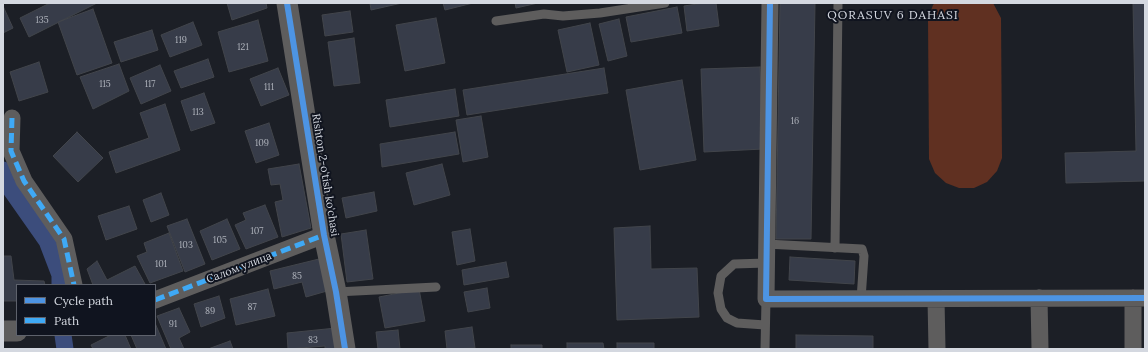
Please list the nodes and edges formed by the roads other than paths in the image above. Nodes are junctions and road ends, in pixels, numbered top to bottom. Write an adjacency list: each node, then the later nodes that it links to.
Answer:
1 (287, 3): 7 (street, Rishton 2-o'tish ko'chasi)
2 (665, 3): 5 (lane)
3 (770, 3): 8 (street)
4 (838, 3): 9 (lane)
5 (496, 21)
6 (12, 118): 11 (street)
7 (324, 235): 13 (street, Rishton 2-o'tish ko'chasi); 19 (street, Салом улица)
8 (766, 244): 9 (lane); 10 (street)
9 (835, 248): 17 (lane)
10 (766, 263): 16 (street); 20 (lane)
11 (74, 284)
12 (436, 287): 13 (lane)
13 (336, 292): 23 (street, Rishton 2-o'tish ko'chasi)
14 (1039, 298): 15 (street); 18 (street); 26 (street)
15 (1139, 298): 27 (street)
16 (766, 299): 17 (street); 20 (lane)
17 (861, 299): 18 (street)
18 (936, 299): 25 (street)
19 (156, 300)
20 (765, 325): 24 (lane)
21 (3, 331): 22 (street)
22 (16, 331)
23 (345, 349)
24 (765, 349)
25 (937, 349)
26 (1040, 349)
27 (1133, 349)

